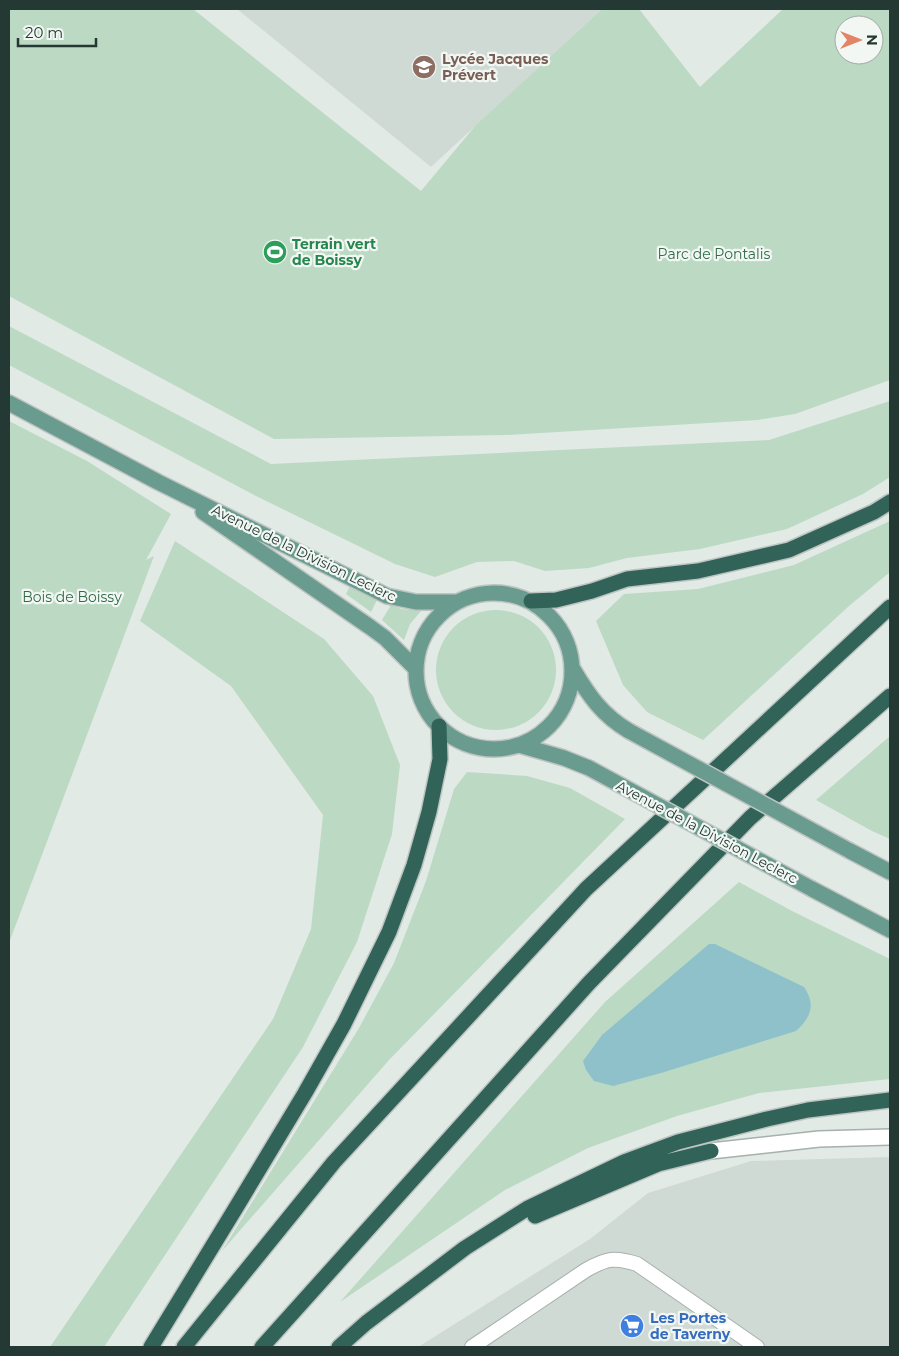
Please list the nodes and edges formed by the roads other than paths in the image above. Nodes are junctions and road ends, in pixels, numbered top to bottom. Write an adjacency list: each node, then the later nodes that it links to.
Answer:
1 (9, 403): 2 (main road, Avenue de la Division Leclerc)
2 (158, 482): 5 (main road, Avenue de la Division Leclerc); 7 (main road, Avenue de la Division Leclerc)
3 (890, 502): 4 (highway)
4 (531, 601): 5 (main road); 8 (main road)
5 (456, 602): 7 (main road)
6 (890, 607): 19 (highway)
7 (416, 669): 10 (main road)
8 (573, 669): 11 (main road); 12 (main road, bridge)
9 (890, 696): 20 (highway)
10 (438, 726): 11 (main road); 18 (highway)
11 (519, 745): 13 (main road, Avenue de la Division Leclerc, bridge)
12 (890, 872)
13 (890, 930)
14 (890, 1100): 17 (highway)
15 (890, 1137): 16 (street)
16 (711, 1151): 17 (highway)
17 (465, 1248): 21 (highway)
18 (151, 1347)
19 (184, 1347)
20 (262, 1347)
21 (339, 1347)
22 (472, 1347): 23 (lane)
23 (757, 1347)

